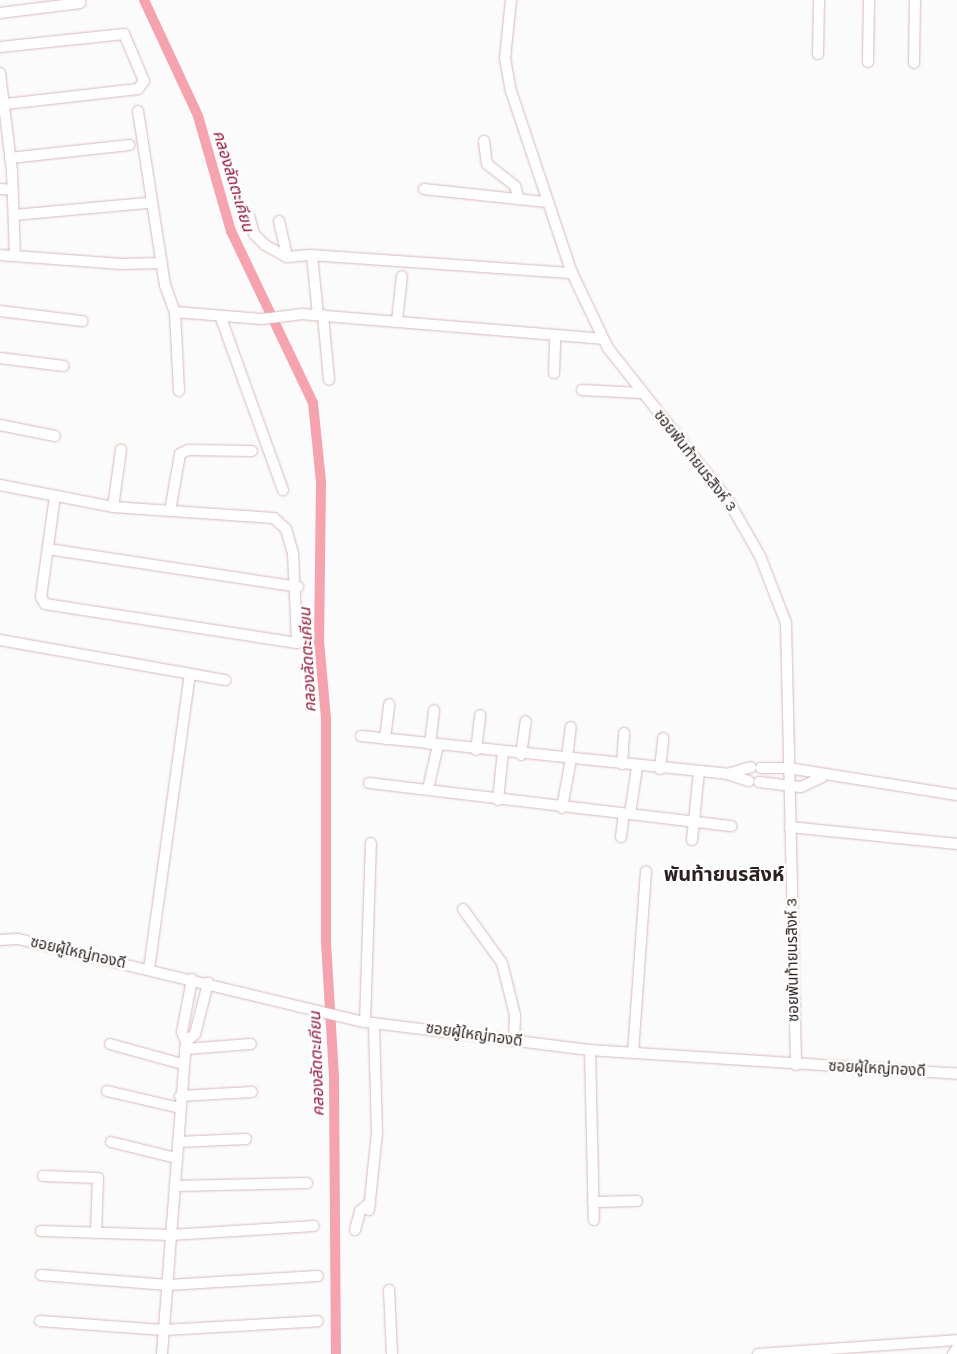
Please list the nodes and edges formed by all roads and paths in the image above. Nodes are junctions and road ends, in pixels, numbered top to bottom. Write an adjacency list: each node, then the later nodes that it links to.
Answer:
1 (511, 0): 23 (street, ซอยพันท้ายนรสิงห์ 3)
2 (820, 0): 9 (street)
3 (869, 0): 10 (street)
4 (915, 0): 11 (street)
5 (80, 3): 6 (street)
6 (31, 5): 7 (street)
7 (0, 13)
8 (0, 47): 13 (street)
9 (818, 54)
10 (868, 62)
11 (914, 63)
12 (0, 73): 13 (street)
13 (6, 104): 15 (street)
14 (138, 111): 32 (street)
15 (4, 124): 18 (street)
16 (484, 141): 22 (street)
17 (129, 145): 18 (street)
18 (10, 158): 21 (street)
19 (0, 189): 21 (street)
20 (424, 189): 22 (street)
21 (13, 190): 25 (street)
22 (519, 200): 23 (street)
23 (546, 202): 33 (street, ซอยพันท้ายนรสิงห์ 3)
24 (146, 203): 25 (street)
25 (14, 215): 30 (street)
26 (249, 216): 31 (street)
27 (279, 221): 31 (street)
28 (0, 255): 30 (street)
29 (312, 255): 31 (street); 33 (street); 37 (street)
30 (15, 256): 32 (street)
31 (287, 257)
32 (162, 262): 36 (street)
33 (572, 273): 42 (street, ซอยพันท้ายนรสิงห์ 3)
34 (402, 276): 40 (street)
35 (0, 311): 39 (street)
36 (175, 312): 38 (street); 48 (street)
37 (320, 315): 38 (street); 40 (street); 46 (street)
38 (221, 318): 55 (street)
39 (82, 321)
40 (397, 322): 41 (street)
41 (556, 335): 42 (street); 45 (street)
42 (602, 339): 49 (street, ซอยพันท้ายนรสิงห์ 3)
43 (0, 358): 44 (street)
44 (63, 366)
45 (554, 373)
46 (329, 380)
47 (582, 390): 49 (street)
48 (179, 391)
49 (641, 393): 80 (street, ซอยพันท้ายนรสิงห์ 3)
50 (0, 425): 51 (street)
51 (55, 436)
52 (121, 450): 57 (street)
53 (252, 451): 58 (street)
54 (0, 485): 56 (street)
55 (283, 490)
56 (55, 496): 57 (street); 59 (street)
57 (113, 507): 58 (street)
58 (170, 511): 60 (street)
59 (48, 549): 60 (street); 60 (street)
60 (298, 587)
61 (0, 640): 62 (street)
62 (190, 675): 63 (street); 102 (street)
63 (225, 680)
64 (388, 704): 72 (street)
65 (434, 710): 73 (street)
66 (480, 714): 74 (street)
67 (526, 721): 76 (street)
68 (571, 727): 77 (street)
69 (624, 733): 78 (street)
70 (361, 736): 72 (street)
71 (664, 738): 81 (street)
72 (385, 739): 73 (street)
73 (434, 745): 74 (street); 87 (street)
74 (476, 750): 75 (street)
75 (503, 752): 76 (street); 89 (street)
76 (522, 755): 77 (street)
77 (569, 759): 78 (street); 90 (street)
78 (622, 764): 79 (street)
79 (637, 767): 81 (street); 91 (street)
80 (788, 768): 83 (street); 84 (street); 86 (street, ซอยพันท้ายนรสิงห์ 3)
81 (660, 769): 82 (street)
82 (699, 772): 83 (street); 92 (street)
83 (727, 774): 86 (street)
84 (822, 777): 86 (street); 88 (street)
85 (369, 783): 87 (street)
86 (789, 786): 94 (street, ซอยพันท้ายนรสิงห์ 3)
87 (428, 789): 89 (street)
88 (957, 795)
89 (498, 800): 90 (street)
90 (562, 808): 91 (street)
91 (627, 814): 92 (street); 95 (street)
92 (694, 823): 93 (street); 96 (street)
93 (731, 826)
94 (790, 827): 98 (street); 113 (street, ซอยพันท้ายนรสิงห์ 3)
95 (621, 837)
96 (692, 840)
97 (371, 843): 105 (street)
98 (957, 844)
99 (646, 871): 111 (street)
100 (463, 909): 106 (street)
101 (0, 940): 102 (street, ซอยผู้ใหญ่ทองดี)
102 (149, 969): 103 (street, ซอยผู้ใหญ่ทองดี)
103 (192, 979): 104 (street, ซอยผู้ใหญ่ทองดี); 109 (street)
104 (208, 983): 105 (street, ซอยผู้ใหญ่ทองดี); 109 (street)
105 (366, 1022): 106 (street, ซอยผู้ใหญ่ทองดี); 130 (street)
106 (514, 1041): 110 (street, ซอยผู้ใหญ่ทองดี)
107 (110, 1044): 112 (street)
108 (251, 1044): 109 (street)
109 (186, 1045): 112 (street)
110 (590, 1050): 111 (street, ซอยผู้ใหญ่ทองดี); 127 (street)
111 (633, 1053): 113 (street, ซอยผู้ใหญ่ทองดี)
112 (182, 1064): 117 (street)
113 (796, 1066): 114 (street, ซอยผู้ใหญ่ทองดี)
114 (957, 1074)
115 (107, 1091): 118 (street)
116 (252, 1092): 117 (street)
117 (180, 1096): 118 (street)
118 (180, 1108): 121 (street)
119 (246, 1139): 121 (street)
120 (111, 1142): 122 (street)
121 (178, 1142): 122 (street)
122 (176, 1158): 125 (street)
123 (43, 1176): 132 (street)
124 (306, 1183): 125 (street)
125 (175, 1186): 133 (street)
126 (637, 1201): 127 (street)
127 (593, 1202): 128 (street)
128 (594, 1220)
129 (314, 1226): 133 (street)
130 (355, 1230)
131 (41, 1231): 132 (street)
132 (96, 1233): 133 (street)
133 (171, 1236): 136 (street)
134 (41, 1275): 136 (street)
135 (318, 1276): 136 (street)
136 (168, 1285): 140 (street)
137 (389, 1290): 144 (street)
138 (40, 1321): 140 (street)
139 (318, 1321): 140 (street)
140 (164, 1330): 143 (street)
141 (957, 1340): 145 (street)
142 (957, 1348): 146 (street)
143 (162, 1354)
144 (392, 1354)
145 (758, 1354)
146 (953, 1354)

